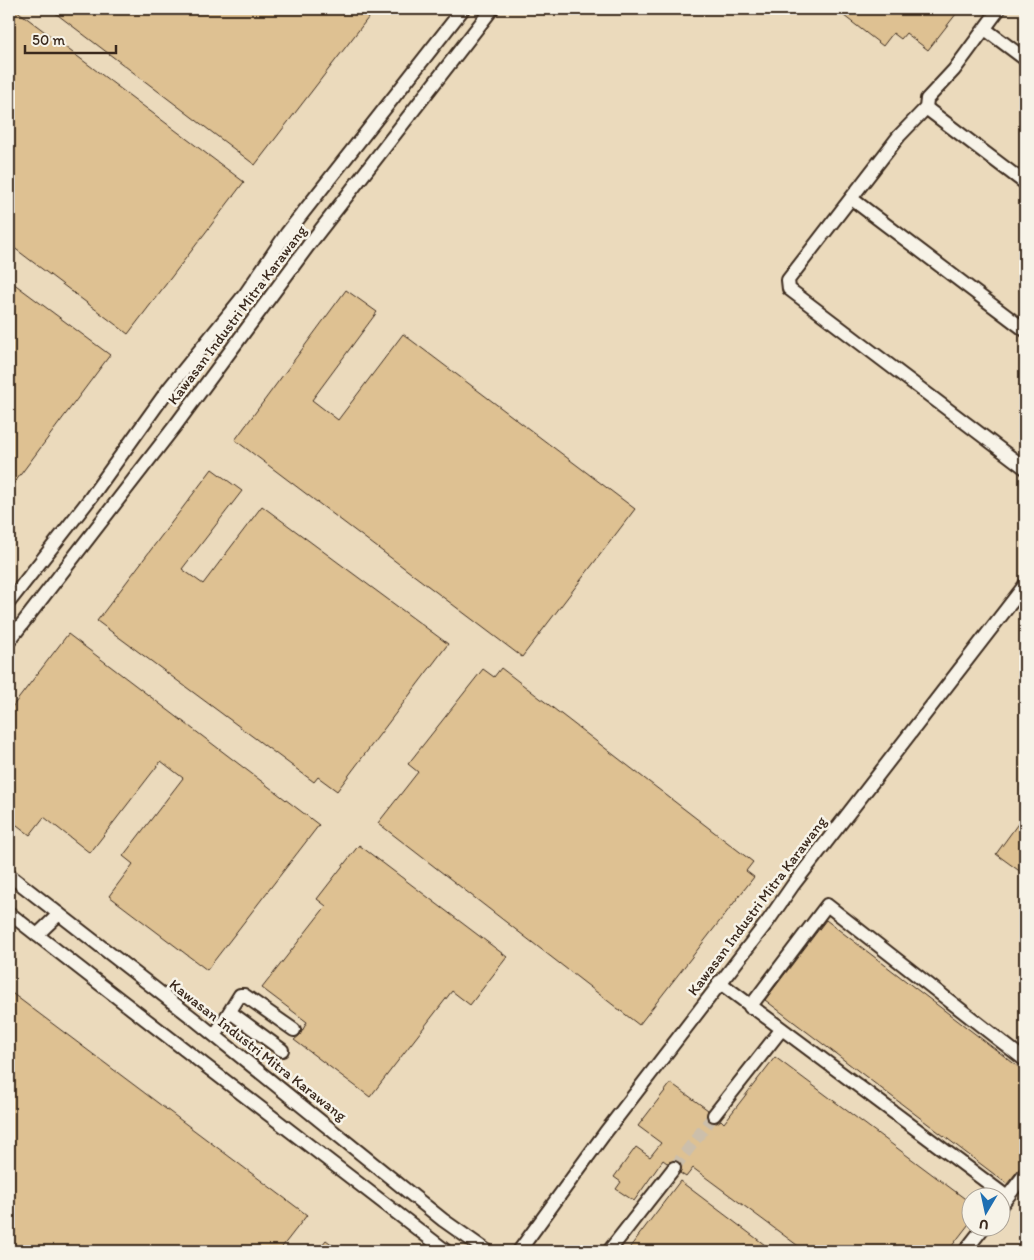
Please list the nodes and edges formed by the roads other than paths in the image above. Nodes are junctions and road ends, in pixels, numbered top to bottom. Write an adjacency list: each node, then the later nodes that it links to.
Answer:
1 (463, 9): 12 (street, Kawasan Industri Mitra Karawang)
2 (492, 9): 13 (street, Kawasan Industri Mitra Karawang)
3 (999, 9): 4 (street)
4 (985, 30): 5 (street); 6 (street)
5 (1025, 59)
6 (926, 108): 7 (street); 8 (street)
7 (1025, 183)
8 (852, 199): 9 (street); 10 (street)
9 (1025, 330)
10 (1025, 468)
11 (1025, 585): 18 (street, Kawasan Industri Mitra Karawang)
12 (9, 602)
13 (9, 641)
14 (9, 875): 16 (street, Kawasan Industri Mitra Karawang)
15 (9, 913): 17 (street)
16 (59, 914): 17 (street); 23 (street, Kawasan Industri Mitra Karawang)
17 (36, 935): 32 (street)
18 (719, 982): 19 (street); 34 (street, Kawasan Industri Mitra Karawang)
19 (750, 1007): 22 (street); 25 (street)
20 (230, 1012): 21 (street); 23 (street); 24 (street)
21 (294, 1030)
22 (781, 1030): 26 (street); 29 (street)
23 (215, 1035): 33 (street, Kawasan Industri Mitra Karawang)
24 (282, 1050)
25 (1025, 1060)
26 (714, 1115)
27 (674, 1168): 35 (street)
28 (1025, 1174): 30 (street)
29 (987, 1188)
30 (1012, 1191)
31 (975, 1238): 36 (street)
32 (446, 1251)
33 (487, 1251)
34 (519, 1251)
35 (609, 1251)
36 (965, 1251)

